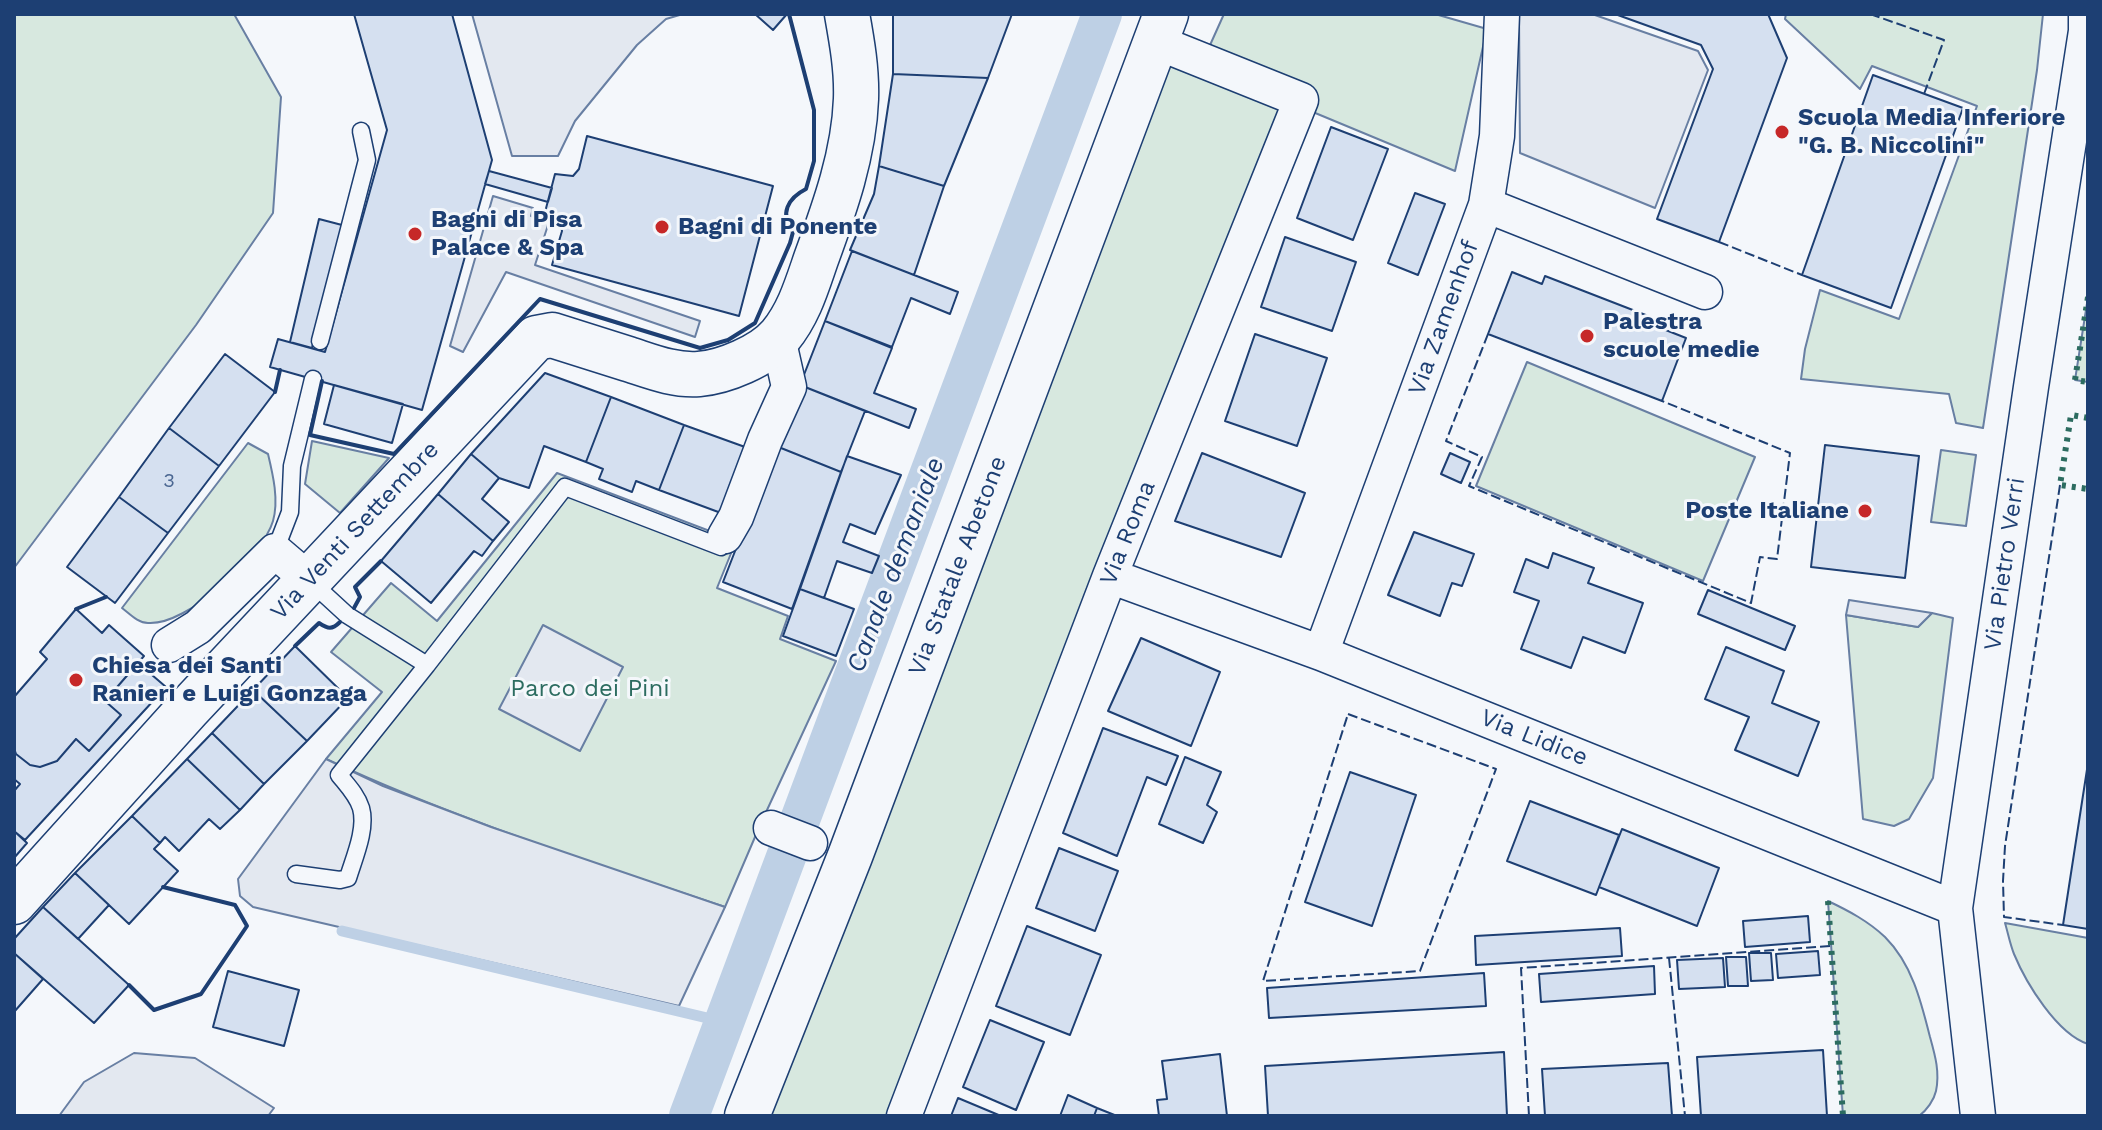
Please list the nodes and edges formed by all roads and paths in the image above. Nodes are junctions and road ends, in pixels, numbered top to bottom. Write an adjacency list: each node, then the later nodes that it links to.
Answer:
1 (847, 14): 9 (street)
2 (1498, 15): 7 (street, Via Zamenhof)
3 (2087, 25): 6 (street, Via Pietro Verri)
4 (1160, 28): 14 (street, Via Roma); 24 (street, Via Statale Abetone)
5 (361, 131): 10 (lane)
6 (2076, 186): 23 (street, Via Pietro Verri)
7 (1486, 205): 8 (street); 17 (street, Via Zamenhof)
8 (1705, 292)
9 (778, 338): 12 (street); 15 (street, Via Venti Settembre)
10 (320, 341)
11 (313, 379): 13 (lane)
12 (723, 542): 18 (lane)
13 (275, 551): 15 (street); 16 (street)
14 (1110, 576): 17 (street, Via Lidice); 25 (street, Via Roma)
15 (309, 580): 18 (lane); 22 (street, Via Venti Settembre)
16 (169, 645)
17 (1321, 653): 23 (street, Via Lidice)
18 (427, 665): 21 (lane)
19 (771, 828): 20 (street)
20 (810, 843)
21 (296, 874)
22 (14, 902)
23 (1955, 908): 26 (street, Via Pietro Verri)
24 (747, 1116)
25 (904, 1116)
26 (1978, 1116)

